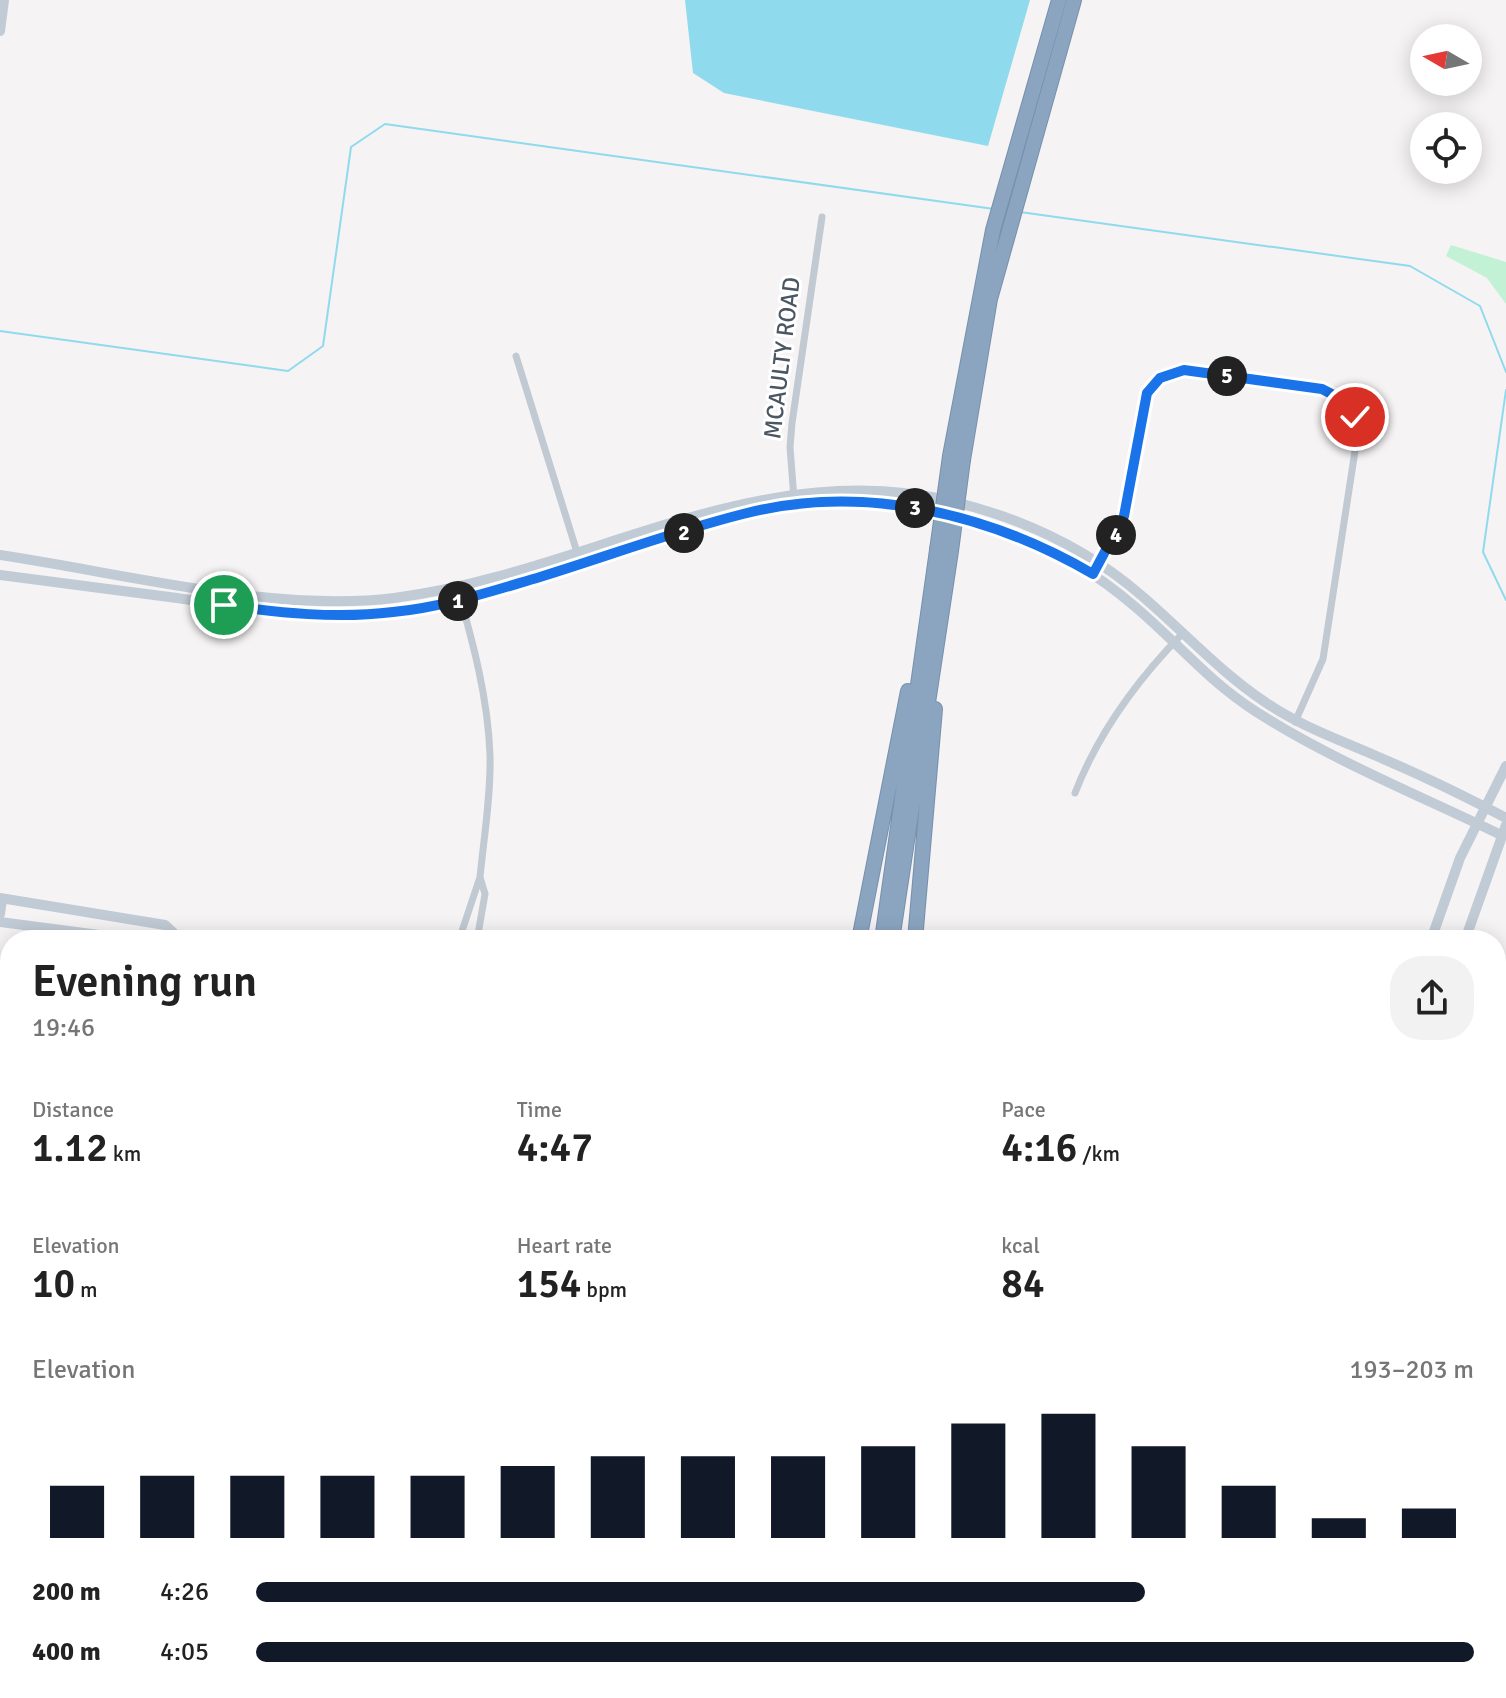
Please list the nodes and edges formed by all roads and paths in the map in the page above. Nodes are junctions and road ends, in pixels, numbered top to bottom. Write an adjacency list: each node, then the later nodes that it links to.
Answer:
1 (4, 0): 4 (street)
2 (1059, 0): 5 (highway)
3 (1074, 0): 5 (highway)
4 (0, 31)
5 (1010, 192): 18 (highway, bridge)
6 (822, 217): 9 (street, MCAULTY ROAD)
7 (516, 356): 13 (street)
8 (930, 497): 9 (street); 10 (street); 15 (street)
9 (794, 499): 10 (street); 11 (street); 12 (street)
10 (929, 510): 19 (street)
11 (672, 522): 12 (street); 13 (street)
12 (678, 535): 16 (street)
13 (577, 552): 16 (street); 22 (street)
14 (0, 555): 17 (street)
15 (1100, 564): 19 (street); 28 (street); 30 (street)
16 (581, 565): 24 (street)
17 (81, 568): 21 (street); 23 (street)
18 (939, 572): 46 (highway); 47 (highway); 48 (highway); 49 (highway)
19 (1093, 574): 29 (street)
20 (0, 575): 21 (street)
21 (78, 584): 26 (street)
22 (457, 587): 24 (street); 25 (street)
23 (226, 590): 25 (street); 26 (street)
24 (461, 600): 27 (street); 38 (street)
25 (329, 602): 27 (street)
26 (224, 605): 27 (street)
27 (329, 616)
28 (1183, 633): 29 (street); 30 (street)
29 (1173, 643): 31 (street); 33 (street)
30 (1296, 721): 31 (street); 34 (street)
31 (1290, 731): 36 (street)
32 (1506, 766): 34 (street)
33 (1075, 793)
34 (1483, 806): 35 (street); 36 (street)
35 (1506, 818)
36 (1475, 822): 37 (street); 50 (street)
37 (1504, 830): 51 (street)
38 (480, 877): 44 (street); 45 (street)
39 (1, 899): 40 (street); 43 (street)
40 (0, 914)
41 (0, 922): 42 (street)
42 (61, 930)
43 (169, 930)
44 (462, 930)
45 (479, 930)
46 (860, 930)
47 (884, 930)
48 (895, 930)
49 (916, 930)
50 (1435, 930)
51 (1469, 930)

